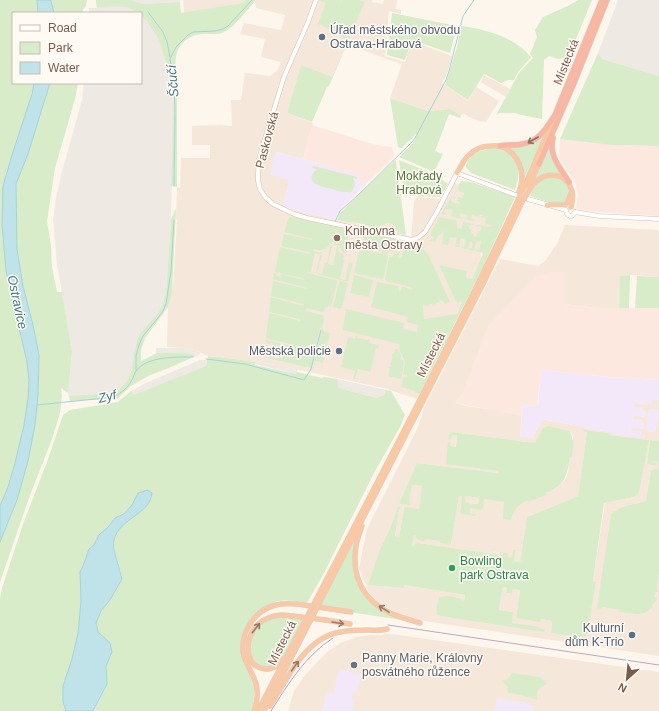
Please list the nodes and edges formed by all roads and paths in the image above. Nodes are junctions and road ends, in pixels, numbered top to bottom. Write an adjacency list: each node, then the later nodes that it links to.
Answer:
1 (316, 0): 8 (main road, Paskovská)
2 (602, 0): 4 (highway, Místecká)
3 (607, 0): 5 (highway, Místecká)
4 (555, 115): 6 (highway, one-way to 6); 11 (highway, Místecká)
5 (558, 121): 7 (highway, Místecká); 9 (highway)
6 (500, 146): 8 (highway); 11 (highway)
7 (539, 164): 11 (highway, Místecká)
8 (457, 173): 11 (main road)
9 (569, 182): 10 (highway); 11 (highway)
10 (572, 190): 12 (highway); 13 (highway)
11 (521, 196): 12 (main road); 17 (highway, Místecká); 21 (highway, Místecká)
12 (547, 205): 14 (main road)
13 (571, 207): 14 (main road); 15 (main road)
14 (566, 210): 15 (main road)
15 (575, 212): 16 (main road)
16 (659, 219)
17 (366, 512): 19 (highway, one-way to 17); 25 (highway, Místecká)
18 (350, 612): 23 (highway, bridge)
19 (420, 623)
20 (350, 624): 21 (highway, one-way to 20, bridge)
21 (301, 628): 24 (highway, Místecká)
22 (386, 629): 25 (highway, one-way to 22)
23 (254, 711)
24 (258, 711)
25 (266, 711)

